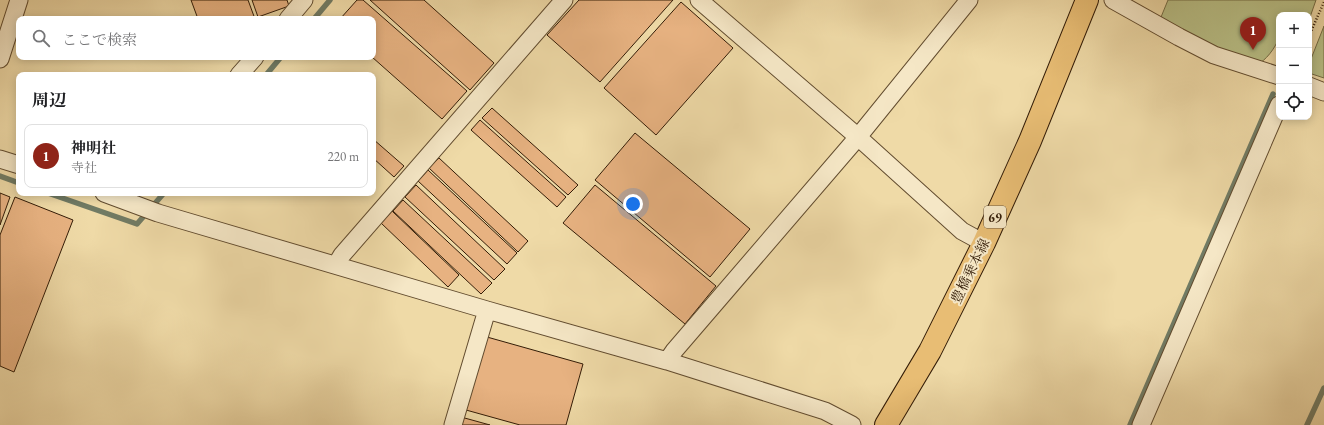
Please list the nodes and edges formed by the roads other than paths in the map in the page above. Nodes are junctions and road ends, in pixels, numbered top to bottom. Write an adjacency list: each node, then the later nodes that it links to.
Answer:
1 (19, 0): 9 (street)
2 (304, 0): 8 (street)
3 (564, 0): 22 (street)
4 (699, 0): 16 (street)
5 (968, 0): 16 (street)
6 (1087, 0): 21 (main road, 豊橋乗本線 / 69)
7 (1113, 0): 12 (street)
8 (291, 16)
9 (0, 59)
10 (252, 60): 11 (street)
11 (242, 72)
12 (1276, 75)
13 (1312, 87): 14 (street)
14 (1324, 92)
15 (1276, 112): 28 (street)
16 (858, 137): 21 (street); 24 (street)
17 (0, 159): 18 (street)
18 (16, 164)
19 (117, 196): 20 (street)
20 (135, 200): 22 (street)
21 (984, 243): 27 (main road, 豊橋乗本線 / 69)
22 (336, 265): 23 (street)
23 (487, 310): 24 (street); 25 (street)
24 (667, 361): 26 (street)
25 (453, 425)
26 (852, 425)
27 (886, 425)
28 (1141, 425)

